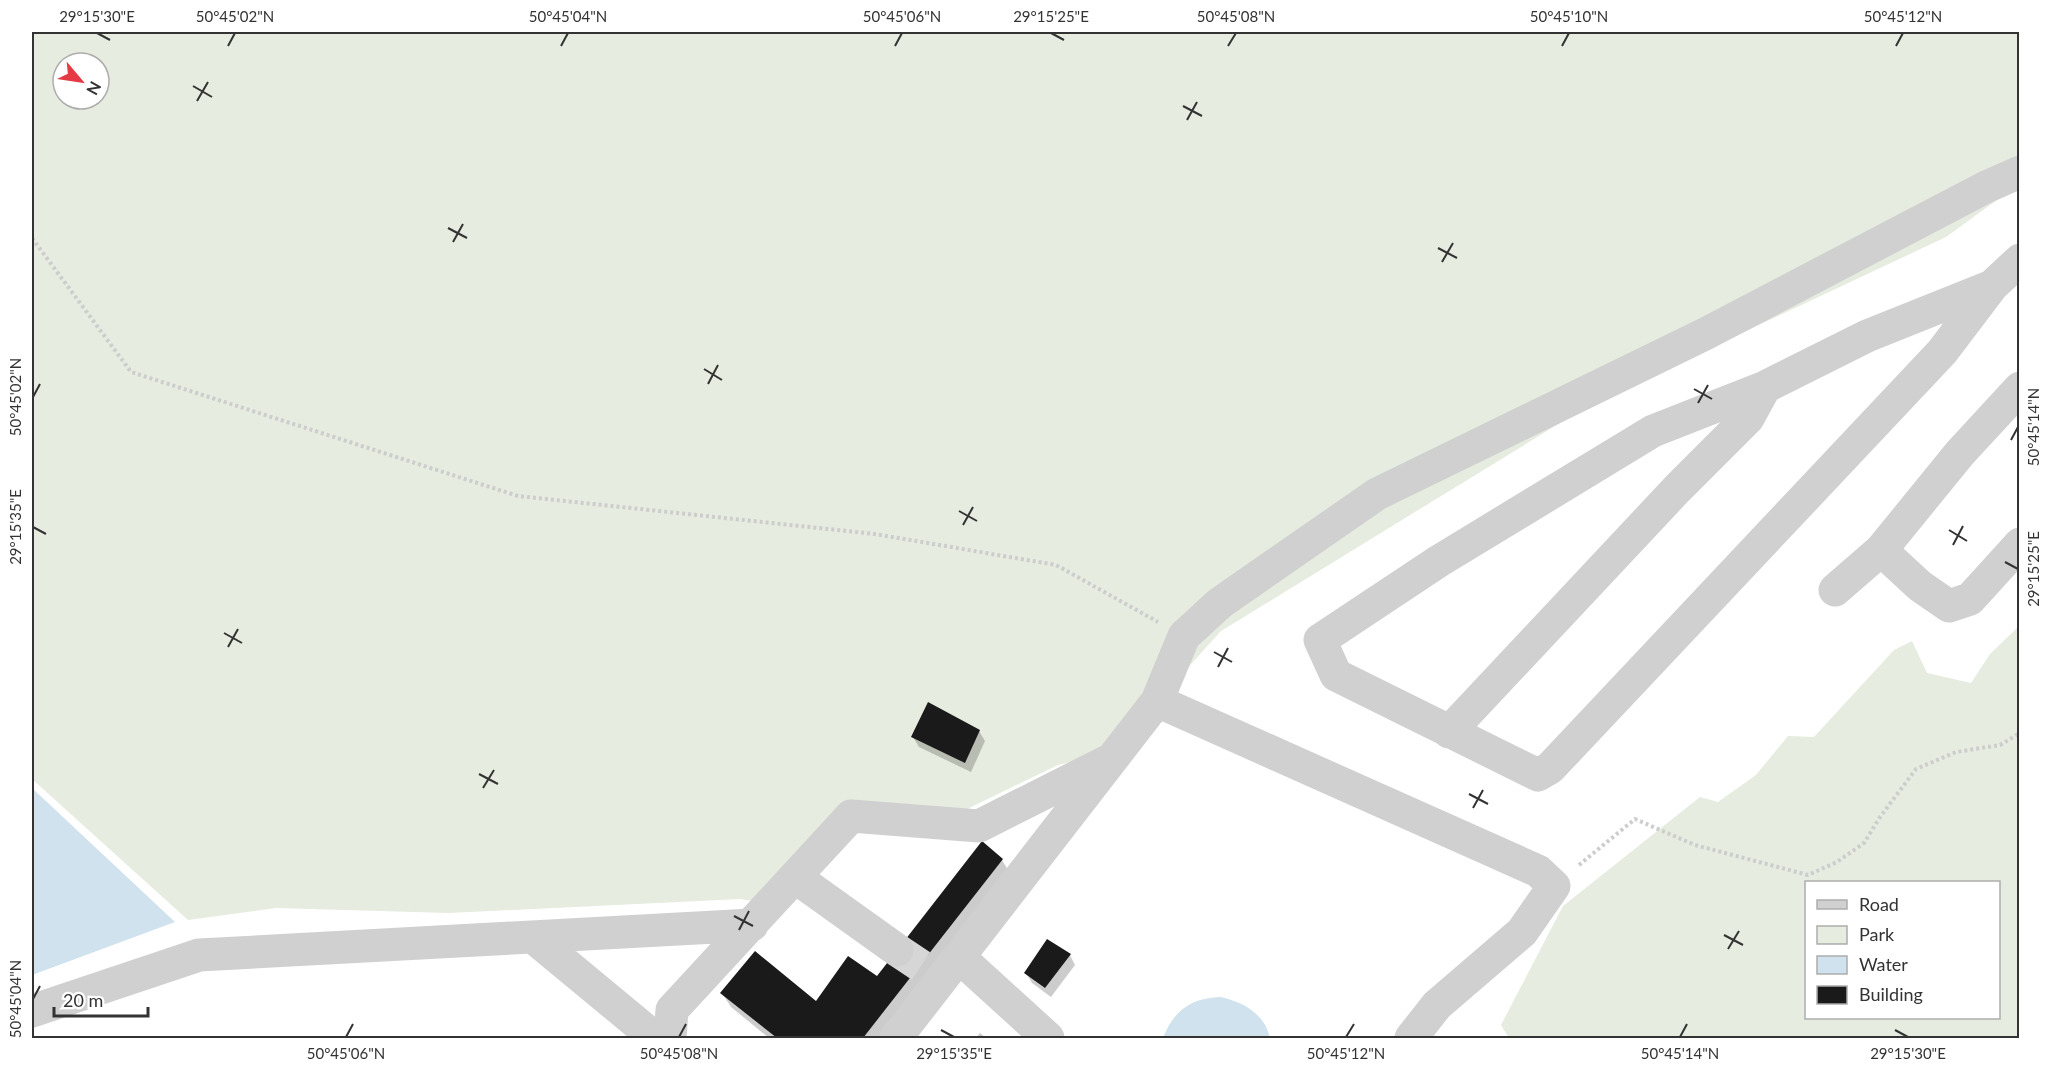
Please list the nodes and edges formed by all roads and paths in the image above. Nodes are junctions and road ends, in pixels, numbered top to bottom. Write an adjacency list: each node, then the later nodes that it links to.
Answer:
1 (2019, 172): 10 (lane)
2 (32, 238): 10 (path)
3 (2019, 260): 4 (lane)
4 (1992, 286): 5 (lane); 12 (lane)
5 (1765, 387): 12 (lane); 12 (lane)
6 (2019, 388): 8 (lane)
7 (2019, 544): 8 (lane)
8 (1881, 550): 9 (lane)
9 (1835, 590)
10 (1184, 636): 11 (lane)
11 (1157, 701): 14 (lane); 16 (lane)
12 (1449, 732)
13 (2019, 733): 16 (path)
14 (1113, 759): 15 (lane); 19 (lane)
15 (795, 877): 17 (lane); 19 (lane)
16 (1554, 886): 25 (lane)
17 (752, 925): 18 (lane); 22 (lane)
18 (533, 938): 20 (lane); 21 (lane)
19 (929, 963): 23 (lane); 24 (lane)
20 (32, 1011)
21 (655, 1038)
22 (670, 1038)
23 (896, 1038)
24 (1048, 1038)
25 (1411, 1038)

